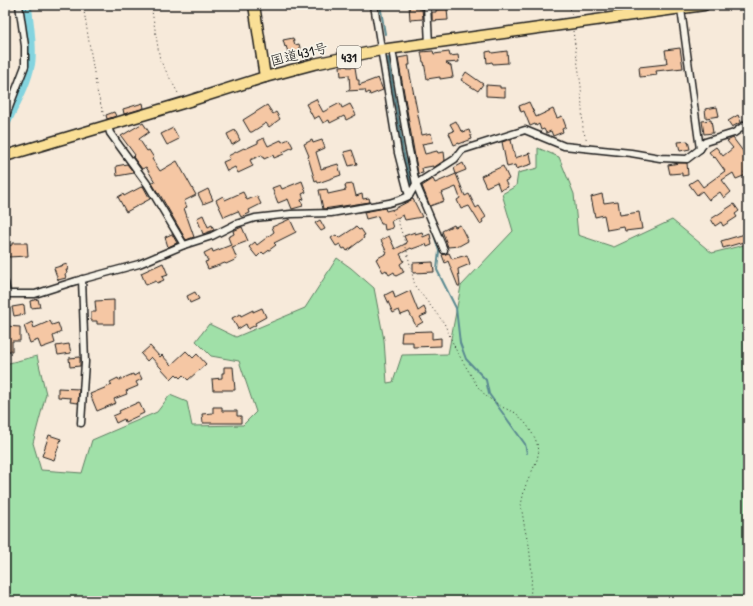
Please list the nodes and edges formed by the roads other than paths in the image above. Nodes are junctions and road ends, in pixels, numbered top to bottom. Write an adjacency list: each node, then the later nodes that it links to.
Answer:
1 (254, 5): 10 (highway)
2 (374, 5): 9 (street)
3 (427, 5): 7 (street)
4 (704, 5): 6 (highway, 国道431号 / 431)
5 (19, 7): 11 (street)
6 (681, 9): 7 (highway, 国道431号 / 431); 14 (street)
7 (429, 44): 8 (highway, 国道431号 / 431)
8 (392, 49): 9 (highway, 国道431号 / 431); 16 (street)
9 (381, 50): 10 (highway, 国道431号 / 431); 17 (street)
10 (265, 77): 13 (highway, 国道431号 / 431)
11 (5, 118)
12 (748, 123): 14 (street)
13 (108, 126): 15 (highway, 国道431号 / 431); 18 (street)
14 (700, 149): 16 (street)
15 (5, 156)
16 (416, 184): 17 (street); 19 (street)
17 (409, 196): 18 (street)
18 (184, 245): 20 (street)
19 (444, 250)
20 (82, 279): 22 (street); 23 (street)
21 (5, 283): 22 (street)
22 (6, 295)
23 (81, 423)

